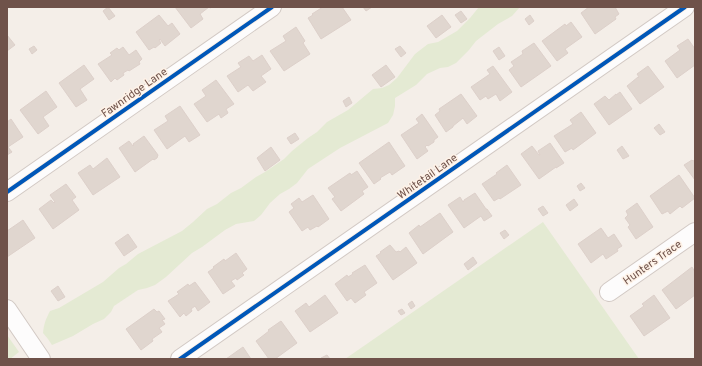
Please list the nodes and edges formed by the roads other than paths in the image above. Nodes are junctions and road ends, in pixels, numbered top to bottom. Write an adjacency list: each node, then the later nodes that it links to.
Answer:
1 (272, 7): 3 (street, Fawnridge Lane)
2 (685, 7): 8 (street, Whitetail Lane)
3 (7, 192)
4 (695, 232): 5 (street, Hunters Trace)
5 (609, 292)
6 (7, 309): 7 (street)
7 (41, 359)
8 (180, 359)

